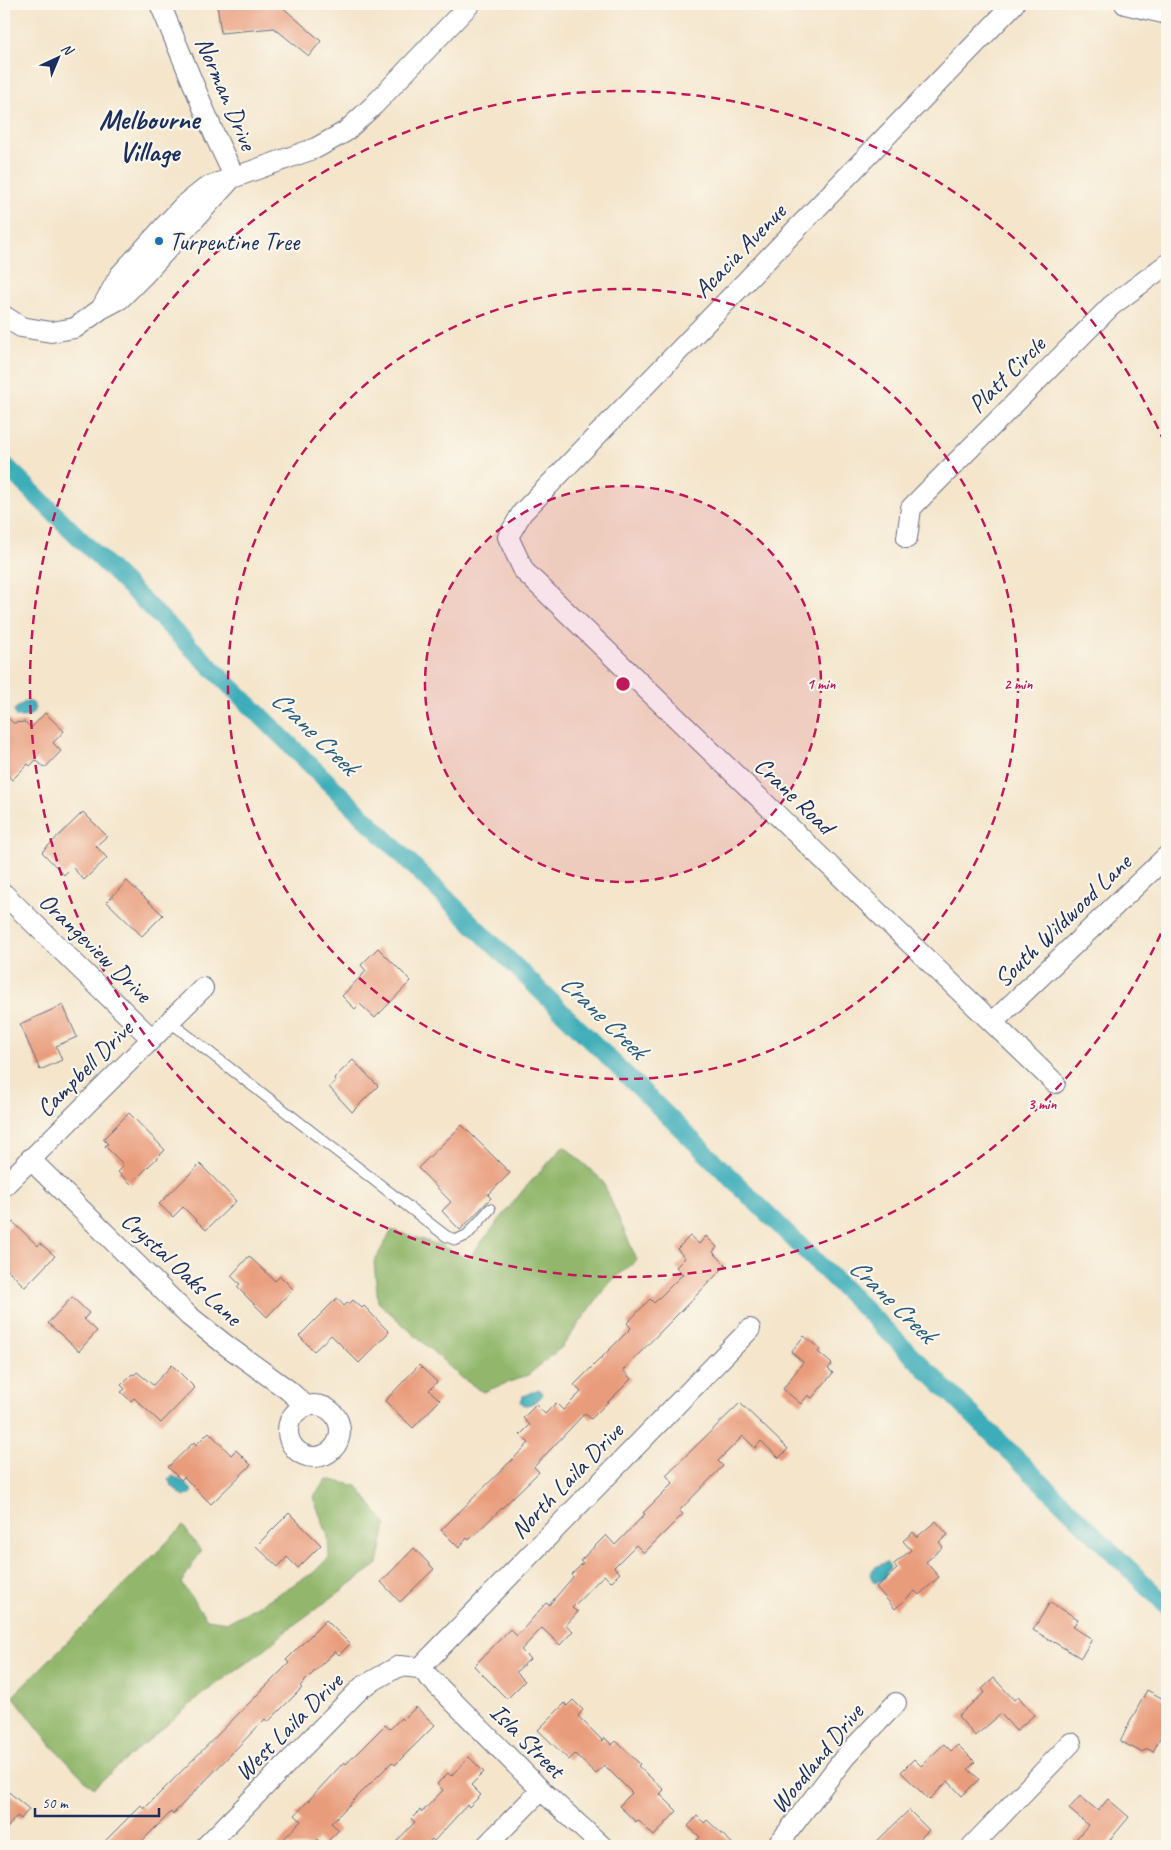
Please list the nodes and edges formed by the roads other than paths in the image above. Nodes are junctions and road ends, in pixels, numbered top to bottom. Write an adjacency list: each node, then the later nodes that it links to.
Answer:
1 (160, 4): 6 (street, Norman Drive)
2 (470, 4): 6 (street)
3 (1014, 4): 9 (street, Acacia Avenue)
4 (1125, 4): 5 (street)
5 (1167, 14)
6 (234, 176): 8 (street)
7 (1167, 264): 10 (street, Platt Circle)
8 (4, 316)
9 (508, 537): 15 (street, Crane Road)
10 (907, 538)
11 (1167, 856): 15 (street, South Wildwood Lane)
12 (4, 894): 16 (street, Orangeview Drive)
13 (203, 988): 14 (street, Campbell Drive)
14 (169, 1020): 16 (street, Campbell Drive); 20 (lane)
15 (994, 1022): 17 (street, Crane Road)
16 (151, 1038): 18 (street, Campbell Drive)
17 (1055, 1083)
18 (30, 1159): 19 (street, Campbell Drive); 22 (street, Crystal Oaks Lane)
19 (4, 1186)
20 (490, 1209)
21 (750, 1329): 23 (street, North Laila Drive)
22 (306, 1406)
23 (420, 1668): 26 (street, Isla Street); 27 (street, West Laila Drive)
24 (896, 1703): 30 (street, Woodland Drive)
25 (1071, 1743): 31 (street)
26 (541, 1790): 28 (street); 29 (street, Isla Street)
27 (206, 1846)
28 (486, 1846)
29 (602, 1846)
30 (777, 1846)
31 (972, 1846)

